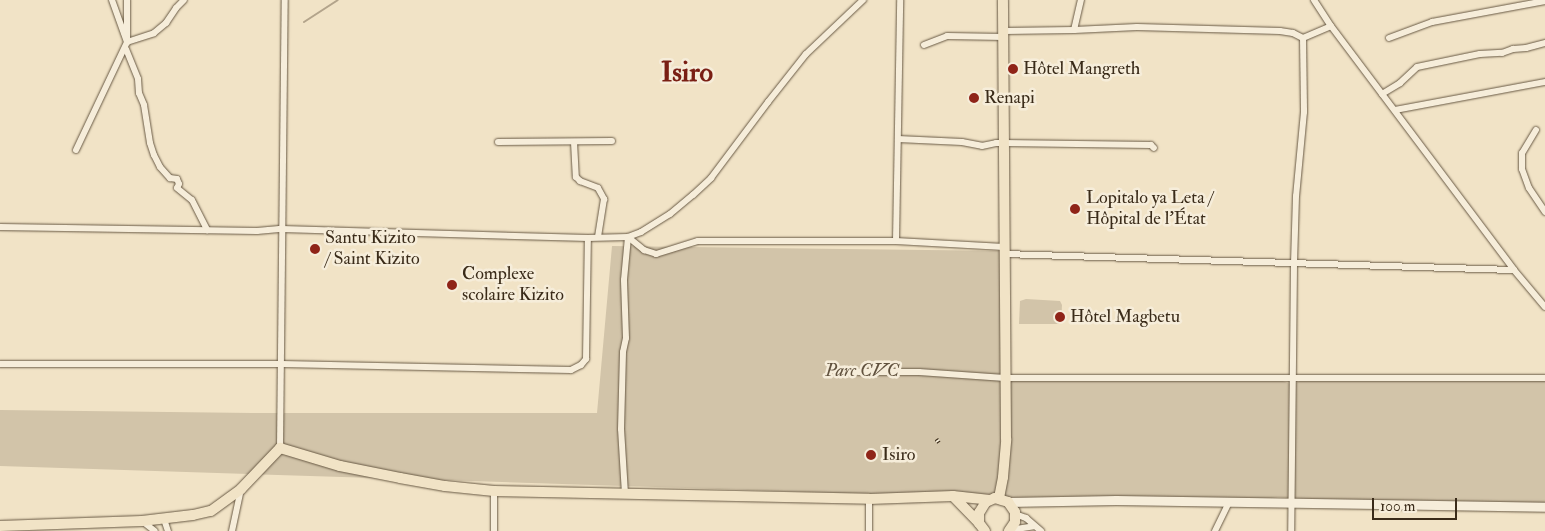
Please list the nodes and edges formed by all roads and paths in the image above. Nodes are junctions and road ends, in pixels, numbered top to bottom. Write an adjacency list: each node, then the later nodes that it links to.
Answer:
1 (112, 0): 18 (street)
2 (127, 0): 18 (street)
3 (184, 0): 18 (street)
4 (285, 0): 32 (street)
5 (864, 0): 35 (street)
6 (900, 0): 23 (street)
7 (1003, 0): 13 (main road)
8 (1081, 0): 12 (street)
9 (1314, 0): 11 (street)
10 (1545, 1): 15 (street)
11 (1331, 26): 14 (street); 20 (street)
12 (1074, 30): 13 (street); 14 (street)
13 (1004, 34): 17 (street); 27 (main road)
14 (1303, 38): 39 (street)
15 (1389, 38)
16 (1545, 43): 20 (street)
17 (924, 44)
18 (127, 46): 29 (street); 33 (street)
19 (1545, 82): 21 (street)
20 (1382, 94): 21 (street)
21 (1395, 110): 40 (street)
22 (1536, 130): 30 (street)
23 (898, 138): 27 (street); 37 (street)
24 (612, 141): 26 (street)
25 (498, 142): 26 (street)
26 (574, 142): 34 (street)
27 (1004, 144): 28 (street); 38 (main road)
28 (1154, 148)
29 (76, 150)
30 (1545, 212)
31 (0, 228): 33 (street)
32 (282, 229): 33 (street); 36 (street); 43 (street)
33 (207, 230)
34 (598, 237): 35 (street); 36 (street)
35 (628, 237): 37 (street); 51 (street)
36 (588, 238): 43 (street)
37 (896, 241): 38 (street)
38 (1004, 251): 39 (street); 45 (main road)
39 (1294, 264): 40 (street); 47 (street)
40 (1514, 270): 41 (street)
41 (1545, 307)
42 (0, 364): 43 (street)
43 (282, 364): 48 (street)
44 (858, 372): 45 (street)
45 (1005, 378): 47 (street); 54 (main road)
46 (1545, 378): 47 (street)
47 (1293, 379): 57 (street)
48 (280, 448): 49 (main road); 50 (main road)
49 (240, 489): 60 (main road); 67 (street)
50 (494, 491): 51 (main road); 68 (street)
51 (625, 494): 53 (main road)
52 (953, 496): 53 (main road); 54 (main road); 64 (main road)
53 (869, 499): 69 (street)
54 (999, 500): 55 (main road); 59 (main road); 64 (main road)
55 (1031, 502): 56 (main road); 59 (main road)
56 (1229, 502): 57 (main road); 72 (street)
57 (1292, 502): 58 (main road); 73 (street)
58 (1545, 506)
59 (1015, 513): 63 (street); 70 (main road)
60 (164, 519): 61 (main road); 66 (street)
61 (142, 521): 62 (main road); 65 (street)
62 (0, 526)
63 (1034, 526): 70 (street); 71 (street)
64 (983, 529)
65 (155, 531)
66 (168, 531)
67 (232, 531)
68 (494, 531)
69 (869, 531)
70 (1010, 531)
71 (1041, 531)
72 (1215, 531)
73 (1291, 531)

